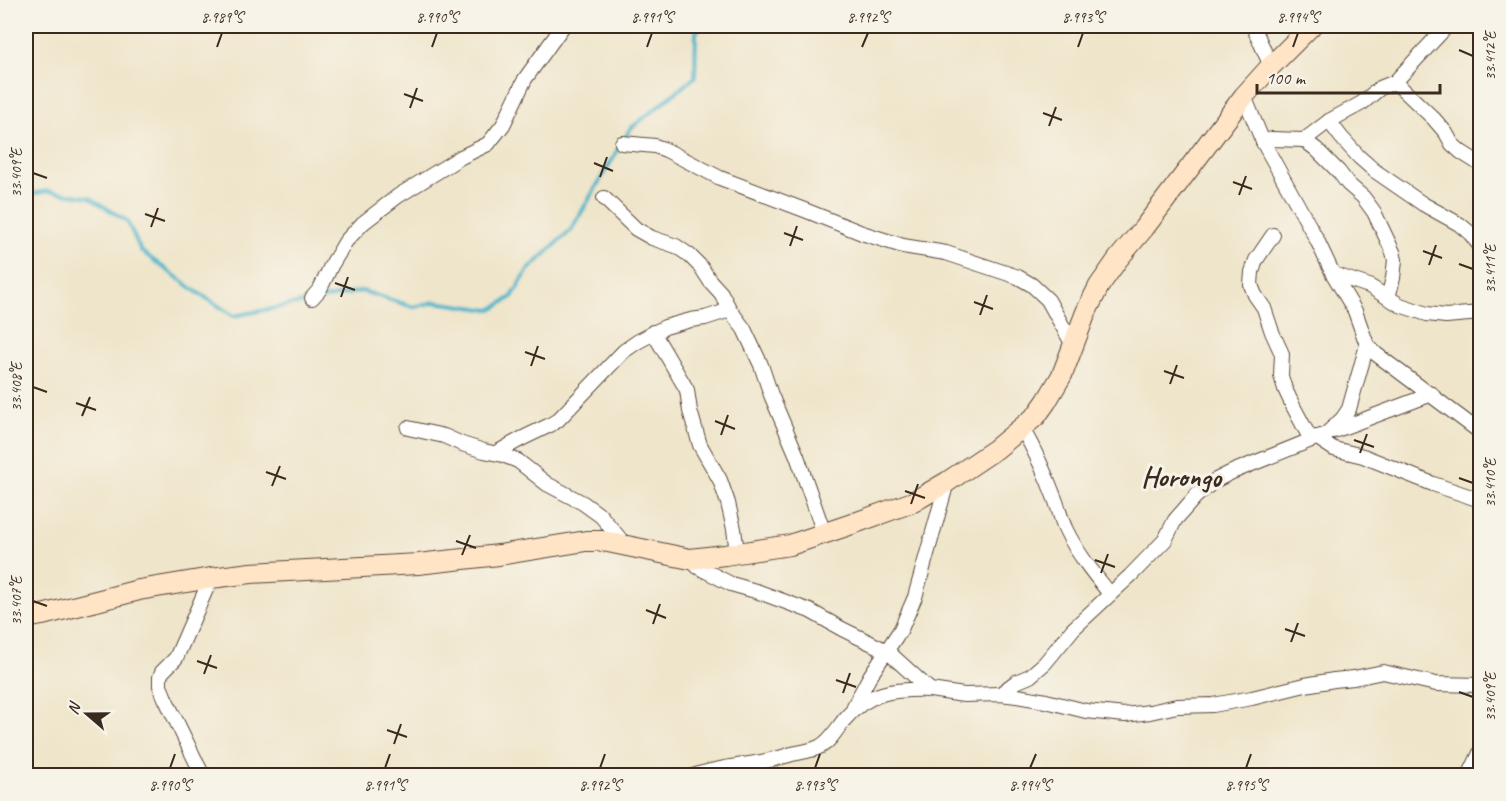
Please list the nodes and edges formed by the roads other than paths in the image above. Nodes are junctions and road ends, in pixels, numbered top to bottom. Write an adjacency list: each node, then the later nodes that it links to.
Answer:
1 (563, 26): 17 (street)
2 (1253, 26): 5 (street)
3 (1311, 26): 5 (street)
4 (1447, 26): 6 (street)
5 (1271, 66): 7 (street)
6 (1395, 82): 8 (street); 12 (street)
7 (1244, 96): 10 (street); 22 (street)
8 (1329, 121): 9 (street); 15 (street)
9 (1304, 140): 10 (street); 18 (street)
10 (1263, 142): 16 (street)
11 (622, 143): 22 (street)
12 (1480, 164)
13 (604, 198): 19 (street)
14 (1273, 235): 28 (street)
15 (1480, 246)
16 (1333, 274): 18 (street); 23 (street)
17 (312, 298)
18 (1388, 298): 20 (street)
19 (730, 310): 21 (street); 32 (street)
20 (1480, 313)
21 (653, 332): 29 (street); 34 (street)
22 (1073, 345): 26 (street)
23 (1367, 345): 24 (street); 28 (street)
24 (1432, 394): 27 (street); 28 (street)
25 (408, 428): 29 (street)
26 (1022, 428): 30 (street); 37 (street)
27 (1480, 432)
28 (1318, 437): 31 (street); 37 (street)
29 (496, 453): 33 (street)
30 (947, 483): 32 (street); 39 (street)
31 (1480, 500)
32 (824, 533): 34 (street)
33 (626, 546): 35 (street); 36 (street)
34 (737, 553): 35 (street)
35 (690, 559): 39 (street)
36 (211, 578): 38 (street); 45 (street)
37 (1110, 594): 42 (street)
38 (26, 618)
39 (887, 651): 41 (street); 43 (street)
40 (1480, 686): 42 (street)
41 (930, 690): 42 (street); 43 (street)
42 (1000, 694)
43 (851, 711): 46 (street)
44 (1480, 753): 47 (street)
45 (202, 776)
46 (693, 776)
47 (1469, 776)

